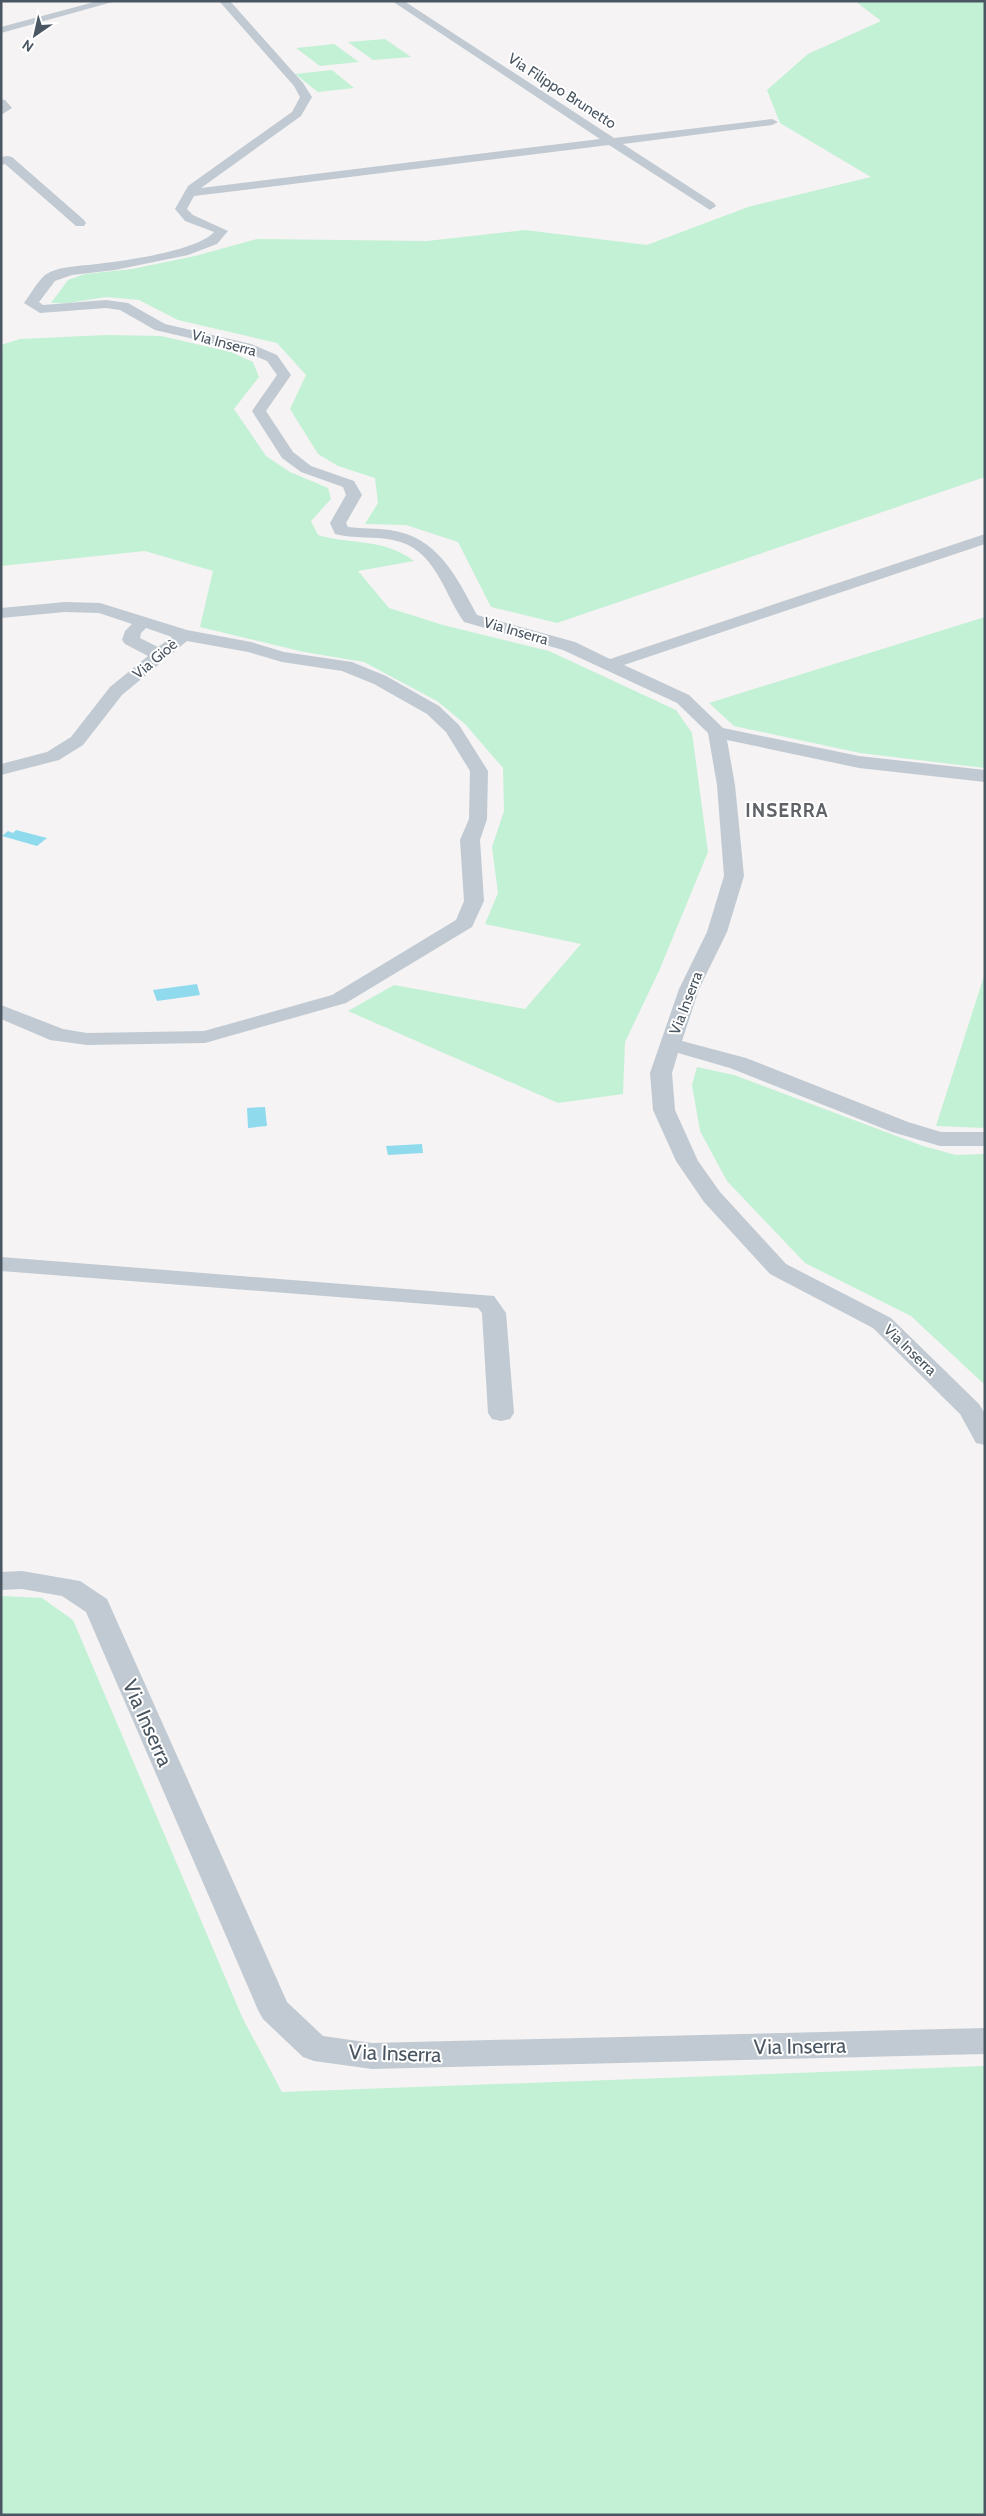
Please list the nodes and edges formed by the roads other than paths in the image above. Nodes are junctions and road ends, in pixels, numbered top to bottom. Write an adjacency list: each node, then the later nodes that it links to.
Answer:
1 (110, 1): 4 (street)
2 (224, 1): 10 (street)
3 (397, 1): 8 (street, Via Filippo Brunetto)
4 (1, 30)
5 (1, 102): 6 (street)
6 (1, 112)
7 (772, 122): 8 (street)
8 (612, 142): 10 (street); 11 (street, Via Filippo Brunetto)
9 (1, 161): 12 (street)
10 (190, 193): 18 (street, Via Inserra)
11 (710, 206)
12 (80, 223)
13 (985, 539): 18 (street)
14 (1, 613): 15 (street, Via Gioè)
15 (145, 621): 16 (street, Via Gioè); 17 (street)
16 (184, 635): 17 (street, Via Gioè); 22 (street)
17 (160, 655): 20 (street, Via Gioè)
18 (608, 665): 19 (street, Via Inserra)
19 (717, 732): 21 (street); 23 (street, Via Inserra)
20 (1, 770)
21 (985, 776)
22 (1, 1011)
23 (670, 1044): 24 (street); 27 (street, Via Inserra)
24 (985, 1139)
25 (1, 1264): 26 (street)
26 (501, 1413)
27 (985, 1437)
28 (1, 1580): 29 (street, Via Inserra)
29 (985, 2041)

